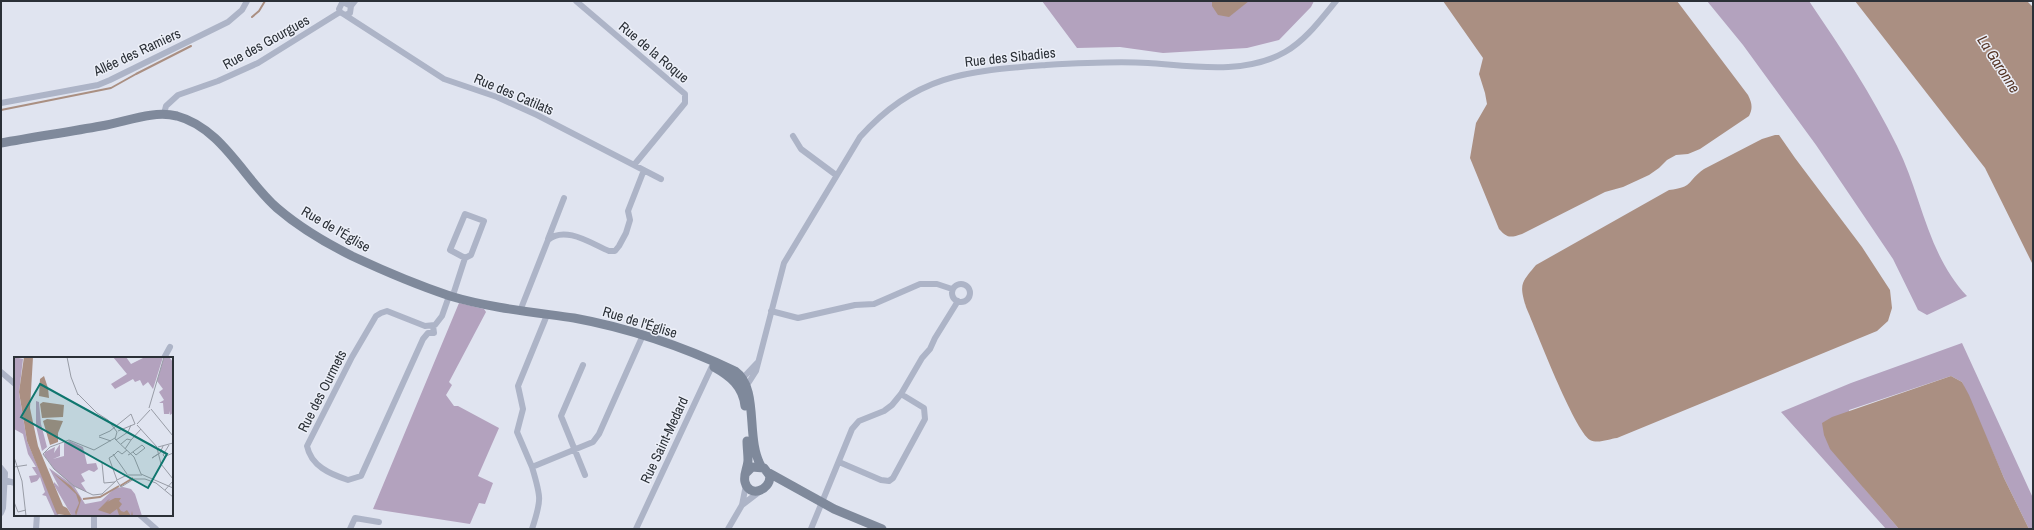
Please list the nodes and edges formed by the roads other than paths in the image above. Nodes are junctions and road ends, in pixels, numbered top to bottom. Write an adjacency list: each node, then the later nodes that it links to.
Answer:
1 (247, 1): 5 (street, Allée des Ramiers)
2 (576, 1): 9 (street, Rue de la Roque)
3 (1336, 1): 11 (street, Rue des Sibadies)
4 (348, 9): 6 (street, Rue des Gourgues); 9 (street, Rue des Catilats)
5 (1, 103)
6 (164, 114): 8 (main road, Rue de l'Église); 17 (main road, Rue de l'Église)
7 (793, 136): 11 (street)
8 (1, 143)
9 (634, 165): 10 (street, Rue des Catilats)
10 (644, 170): 12 (street, Rue des Catilats); 14 (street)
11 (836, 175): 20 (street, Rue des Sibadies)
12 (661, 179)
13 (564, 198): 14 (street)
14 (548, 240): 19 (street)
15 (465, 258): 15 (street, Rue des Ourmets); 17 (street, Rue des Ourmets)
16 (952, 289): 18 (street); 18 (street); 20 (street)
17 (451, 296): 19 (main road, Rue de l'Église); 22 (street, Rue des Ourmets)
18 (958, 301): 31 (street)
19 (520, 311): 21 (main road, Rue de l'Église)
20 (771, 311): 29 (street, Rue des Sibadies)
21 (547, 315): 23 (main road, Rue de l'Église); 35 (street)
22 (433, 326): 22 (street, Rue des Ourmets)
23 (643, 335): 27 (main road, Rue de l'Église); 32 (street)
24 (170, 347): 25 (street)
25 (165, 357)
26 (584, 365): 32 (street)
27 (712, 366): 29 (main road, Rue de l'Église); 57 (street, Rue Saint-Medard)
28 (2, 375): 30 (street)
29 (742, 382): 34 (main road); 37 (main road)
30 (14, 383)
31 (901, 394): 33 (street); 33 (street)
32 (574, 450): 35 (street); 39 (street)
33 (839, 462): 45 (street)
34 (761, 466): 37 (main road); 38 (main road)
35 (532, 467): 56 (street)
36 (1, 468): 40 (street)
37 (746, 473): 43 (main road)
38 (769, 473): 42 (main road); 44 (main road)
39 (585, 475)
40 (4, 480): 41 (street); 47 (street)
41 (14, 483)
42 (790, 484): 44 (main road); 45 (main road)
43 (746, 485): 44 (main road); 46 (street)
44 (764, 489): 46 (street)
45 (822, 502): 59 (street); 60 (main road)
46 (742, 505): 58 (street)
47 (1, 513)
48 (37, 516): 52 (street)
49 (94, 516): 53 (street)
50 (141, 516): 54 (street)
51 (379, 522): 55 (street)
52 (36, 529)
53 (94, 529)
54 (156, 529)
55 (350, 529)
56 (532, 529)
57 (636, 529)
58 (728, 529)
59 (811, 529)
60 (882, 529)

